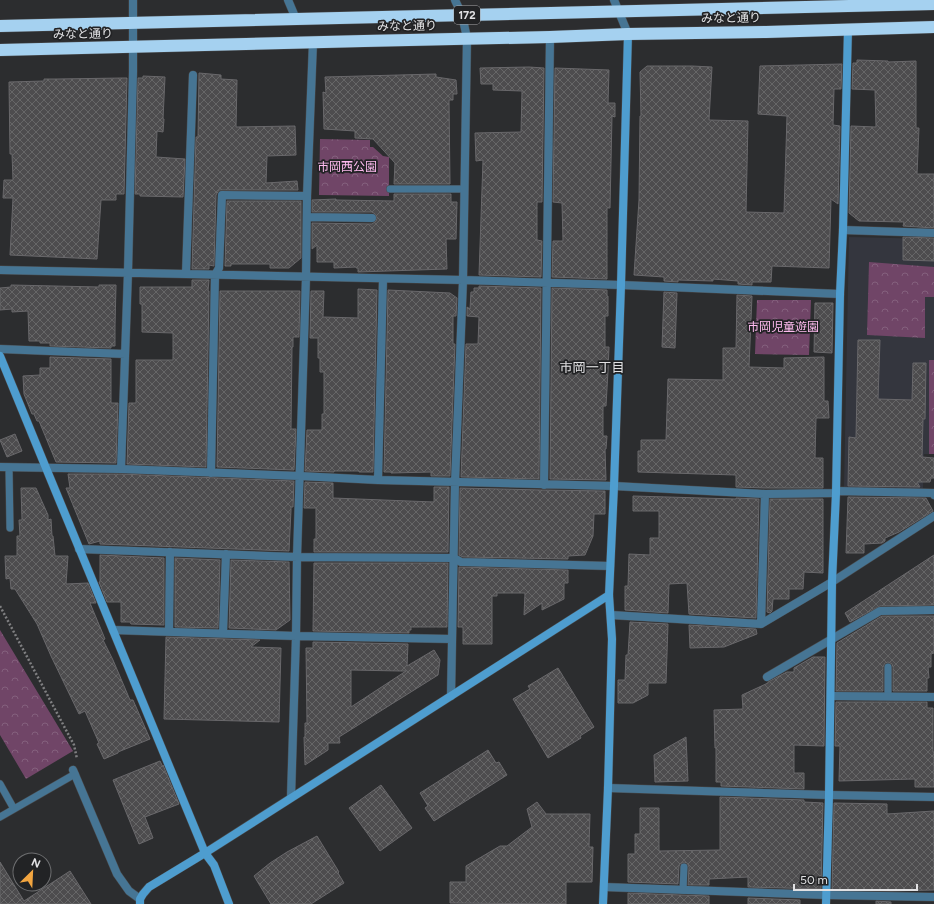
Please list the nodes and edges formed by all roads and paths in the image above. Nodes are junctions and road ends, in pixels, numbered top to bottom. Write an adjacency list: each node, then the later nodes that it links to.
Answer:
1 (133, 0): 10 (street)
2 (288, 0): 9 (street)
3 (455, 0): 8 (street)
4 (614, 0): 7 (street)
5 (762, 4): 6 (highway, みなと通り / 172); 7 (highway, みなと通り / 172)
6 (934, 4)
7 (618, 12): 8 (highway, みなと通り / 172); 14 (street)
8 (462, 15): 9 (highway, みなと通り / 172); 16 (street)
9 (296, 19): 10 (highway, みなと通り / 172)
10 (133, 22): 11 (highway, みなと通り / 172); 18 (street)
11 (0, 26)
12 (934, 27): 13 (highway, みなと通り / 172)
13 (848, 29): 14 (highway, みなと通り / 172); 26 (street)
14 (628, 34): 15 (highway, みなと通り / 172); 36 (street)
15 (550, 37): 16 (highway, みなと通り / 172); 35 (street)
16 (467, 38): 17 (highway, みなと通り / 172); 22 (street)
17 (313, 42): 18 (highway, みなと通り / 172); 23 (street)
18 (133, 47): 19 (highway, みなと通り / 172); 29 (street)
19 (0, 50)
20 (192, 75): 30 (street)
21 (390, 189): 22 (lane)
22 (464, 189): 34 (street)
23 (307, 196): 24 (street); 31 (street)
24 (307, 217): 25 (street); 32 (street)
25 (372, 218)
26 (843, 230): 27 (street); 37 (street)
27 (934, 233)
28 (0, 270): 29 (street)
29 (128, 272): 30 (street); 39 (street)
30 (186, 274): 31 (street)
31 (215, 275): 32 (street); 45 (street)
32 (306, 277): 33 (street); 46 (street)
33 (383, 279): 34 (street); 47 (street)
34 (463, 280): 35 (street); 48 (street)
35 (547, 283): 36 (street); 49 (street)
36 (621, 285): 37 (street); 50 (street)
37 (840, 294): 51 (street)
38 (0, 349): 39 (street)
39 (125, 354): 44 (street)
40 (0, 356): 43 (street)
41 (0, 467): 42 (street)
42 (9, 468): 43 (street); 55 (lane)
43 (46, 468): 44 (street); 56 (street)
44 (121, 469): 45 (street)
45 (211, 473): 46 (street)
46 (300, 476): 47 (street); 59 (street)
47 (378, 480): 48 (street)
48 (455, 482): 49 (street); 60 (street)
49 (544, 485): 50 (street)
50 (614, 486): 52 (street); 61 (street)
51 (836, 492): 52 (street); 53 (street); 62 (street)
52 (765, 494): 67 (street)
53 (934, 495)
54 (934, 516): 62 (street)
55 (10, 528)
56 (79, 549): 57 (street); 68 (street)
57 (170, 552): 58 (street); 69 (street)
58 (226, 554): 59 (street); 70 (street)
59 (297, 557): 60 (street); 71 (street)
60 (454, 558): 61 (street); 72 (street)
61 (610, 566): 63 (street)
62 (832, 582): 67 (street); 73 (street)
63 (609, 595): 66 (street); 76 (street)
64 (0, 606): 80 (path)
65 (934, 610): 73 (street)
66 (611, 615): 67 (street); 82 (street)
67 (762, 624)
68 (113, 630): 69 (street); 88 (street)
69 (169, 631): 70 (street)
70 (223, 633): 71 (street)
71 (296, 636): 72 (street); 84 (street)
72 (452, 639): 76 (street)
73 (831, 639): 75 (street); 77 (street)
74 (888, 667): 78 (lane)
75 (767, 677)
76 (451, 696): 84 (street)
77 (831, 696): 78 (street); 83 (street)
78 (888, 696): 79 (street)
79 (934, 697)
80 (74, 772): 86 (lane); 94 (street)
81 (0, 784): 86 (lane)
82 (608, 788): 83 (street); 90 (street)
83 (829, 795): 85 (street); 92 (street)
84 (291, 797): 88 (street)
85 (934, 797)
86 (14, 809): 87 (lane)
87 (0, 817)
88 (205, 853): 94 (street); 95 (street)
89 (684, 866): 91 (lane)
90 (604, 887): 91 (street); 96 (street)
91 (683, 890): 92 (street)
92 (827, 895): 93 (street); 97 (street)
93 (934, 897)
94 (140, 902)
95 (230, 904)
96 (603, 904)
97 (826, 904)

